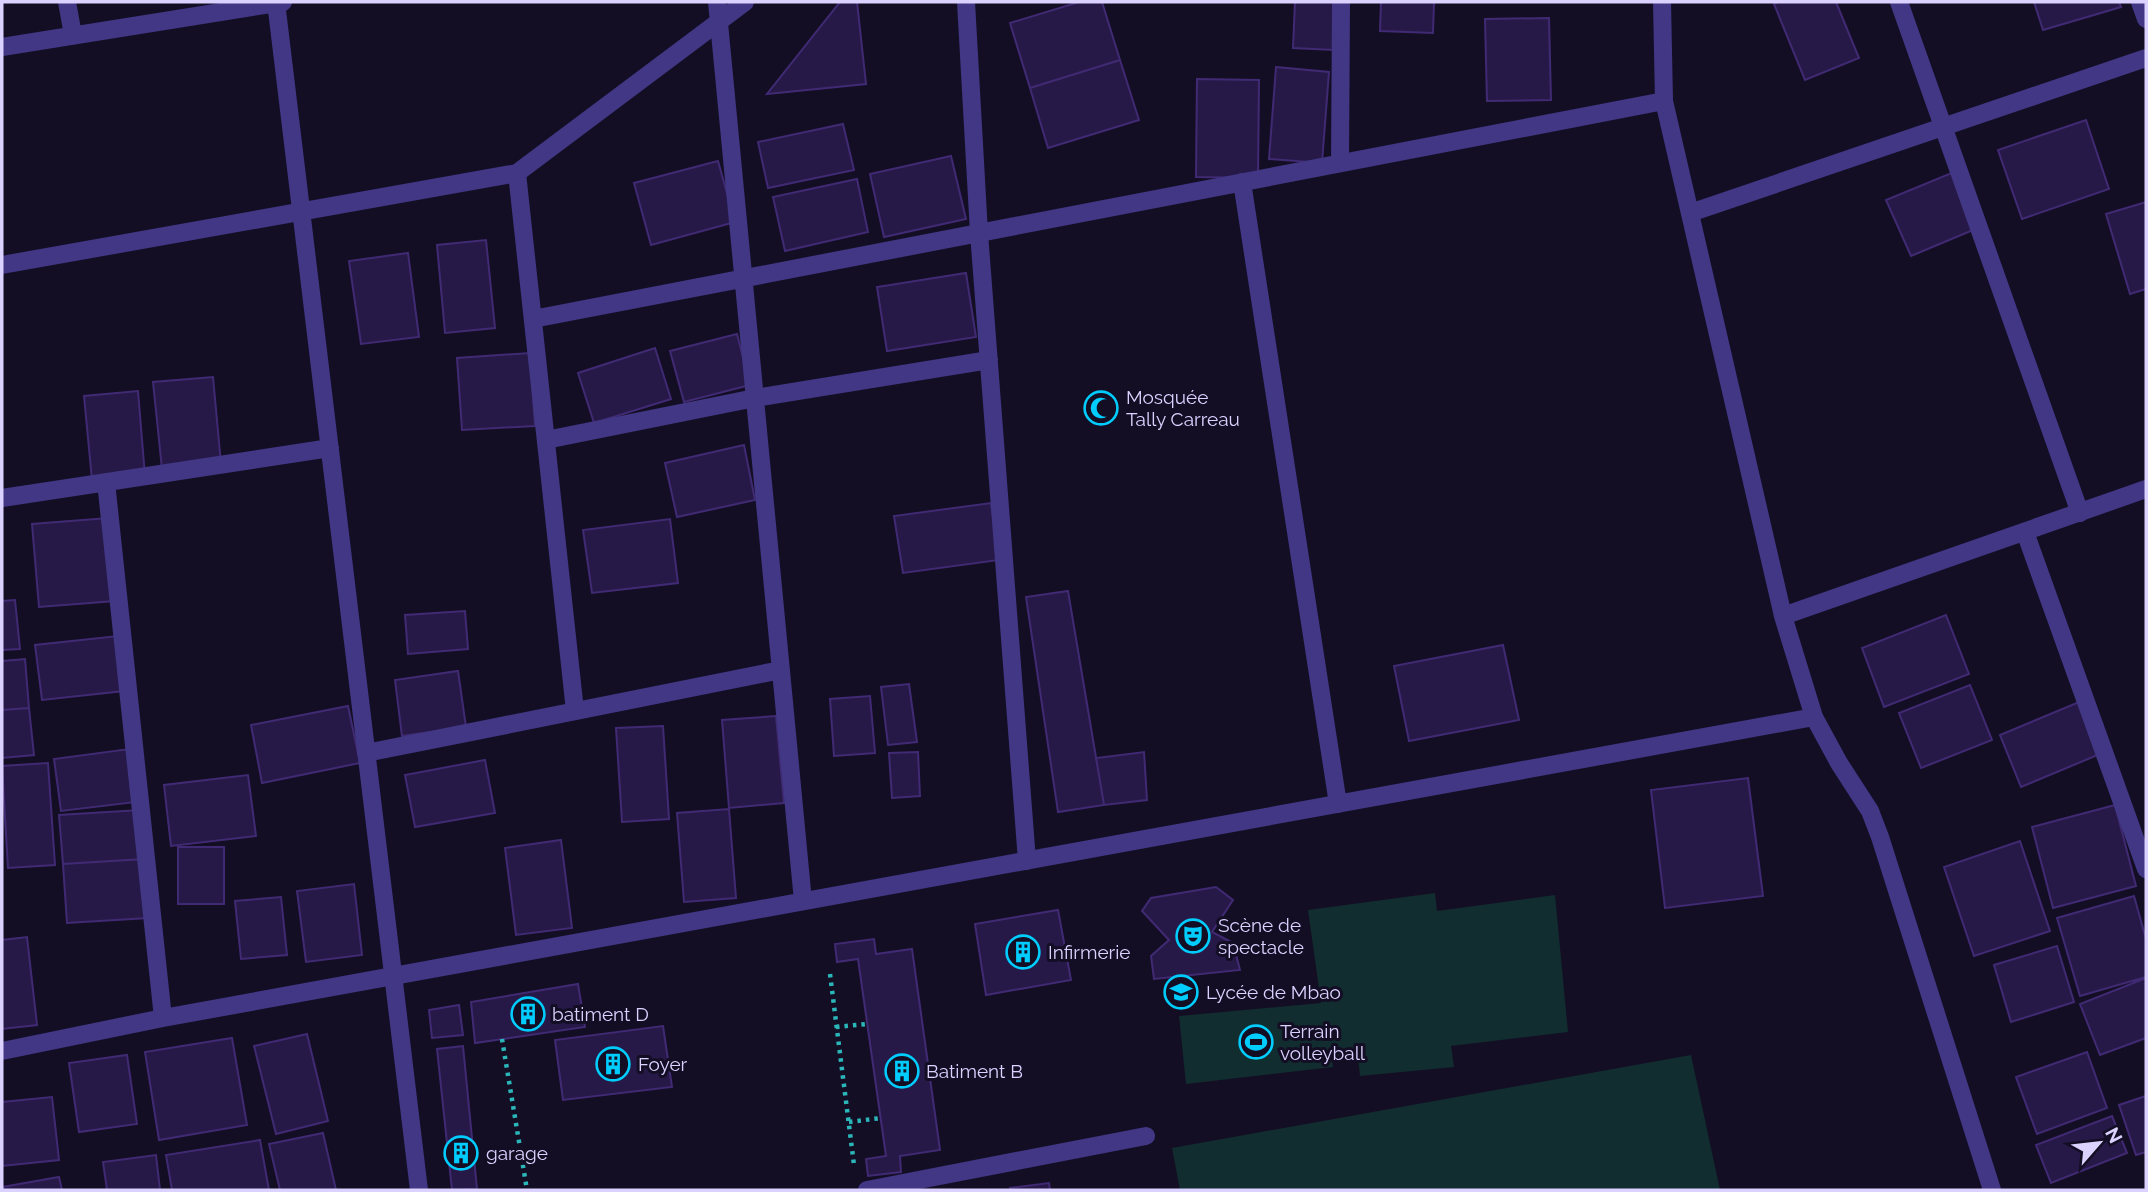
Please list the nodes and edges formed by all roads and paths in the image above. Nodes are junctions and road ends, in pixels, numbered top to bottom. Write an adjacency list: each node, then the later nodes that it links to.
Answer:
1 (67, 2): 12 (street)
2 (278, 2): 12 (street); 20 (street)
3 (717, 2): 11 (street)
4 (745, 2): 11 (street)
5 (966, 2): 22 (street)
6 (1340, 2): 17 (street)
7 (1662, 2): 15 (street)
8 (1899, 2): 16 (street)
9 (2140, 2): 10 (street)
10 (2146, 19)
11 (719, 21): 18 (street); 24 (street)
12 (73, 35): 13 (street)
13 (2, 47)
14 (2146, 58): 16 (street)
15 (1664, 101): 17 (street); 21 (street)
16 (1942, 126): 21 (street); 33 (street)
17 (1340, 163): 19 (street)
18 (517, 173): 20 (street); 25 (street)
19 (1242, 182): 22 (street); 40 (street)
20 (301, 211): 23 (street); 29 (street)
21 (1690, 213): 35 (street)
22 (979, 233): 24 (street); 26 (street)
23 (2, 265)
24 (744, 278): 25 (street); 27 (street)
25 (533, 319): 28 (street)
26 (989, 360): 27 (street); 41 (street)
27 (755, 398): 28 (street); 36 (street)
28 (546, 440): 37 (street)
29 (330, 448): 30 (street); 39 (street)
30 (106, 482): 32 (street); 46 (street)
31 (2146, 489): 33 (street)
32 (2, 498)
33 (2080, 513): 34 (street)
34 (2025, 532): 35 (street); 42 (street)
35 (1783, 616): 38 (street)
36 (781, 670): 37 (street); 43 (street)
37 (576, 711): 39 (street)
38 (1814, 717): 40 (street); 57 (street)
39 (366, 753): 45 (street)
40 (1338, 804): 41 (street)
41 (1027, 860): 43 (street)
42 (2146, 869)
43 (803, 901): 45 (street)
44 (830, 974): 48 (path)
45 (393, 976): 46 (street); 55 (street)
46 (163, 1018): 50 (street)
47 (867, 1024): 48 (path)
48 (836, 1027): 52 (path)
49 (502, 1039): 56 (path)
50 (2, 1051)
51 (881, 1118): 52 (path)
52 (849, 1122): 54 (path)
53 (1146, 1136): 54 (street)
54 (861, 1183)
55 (419, 1190)
56 (527, 1190)
57 (1992, 1190)

